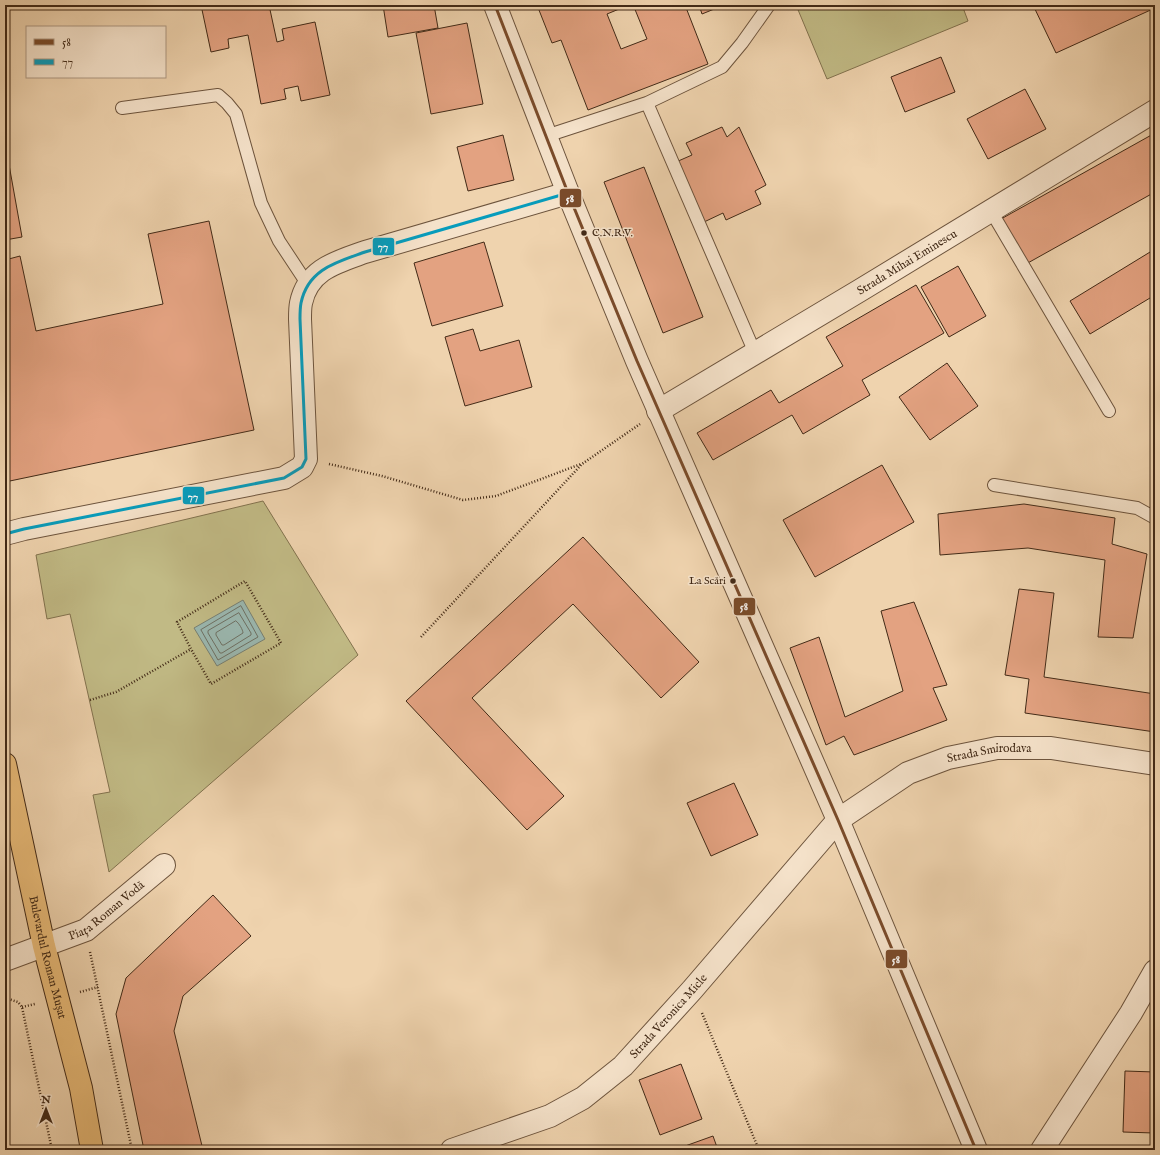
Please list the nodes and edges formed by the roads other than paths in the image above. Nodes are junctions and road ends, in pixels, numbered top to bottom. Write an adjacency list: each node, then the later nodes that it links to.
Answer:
1 (495, 5): 6 (street)
2 (769, 5): 3 (lane)
3 (647, 103): 6 (lane); 10 (lane)
4 (122, 108): 9 (lane)
5 (1155, 111): 8 (street, Strada Mihai Eminescu)
6 (546, 136): 7 (street)
7 (568, 193): 9 (street); 11 (street)
8 (991, 211): 10 (street, Strada Mihai Eminescu); 12 (lane)
9 (308, 286): 15 (street)
10 (755, 353): 11 (street, Strada Mihai Eminescu)
11 (658, 411): 18 (street)
12 (1109, 411)
13 (994, 485): 14 (lane)
14 (1155, 518)
15 (5, 534)
16 (5, 764): 20 (main road, Bulevardul Roman Mușat)
17 (1155, 764): 18 (street, Strada Smirodava)
18 (838, 820): 23 (street, Strada Veronica Micle); 26 (street)
19 (164, 865): 20 (street, Piața Roman Vodă)
20 (44, 946): 21 (street, Piața Roman Vodă); 24 (main road, Bulevardul Roman Mușat)
21 (5, 960)
22 (1155, 971): 27 (street)
23 (503, 1141): 25 (street, Strada Veronica Micle)
24 (92, 1150)
25 (452, 1150)
26 (976, 1150)
27 (1042, 1150)

